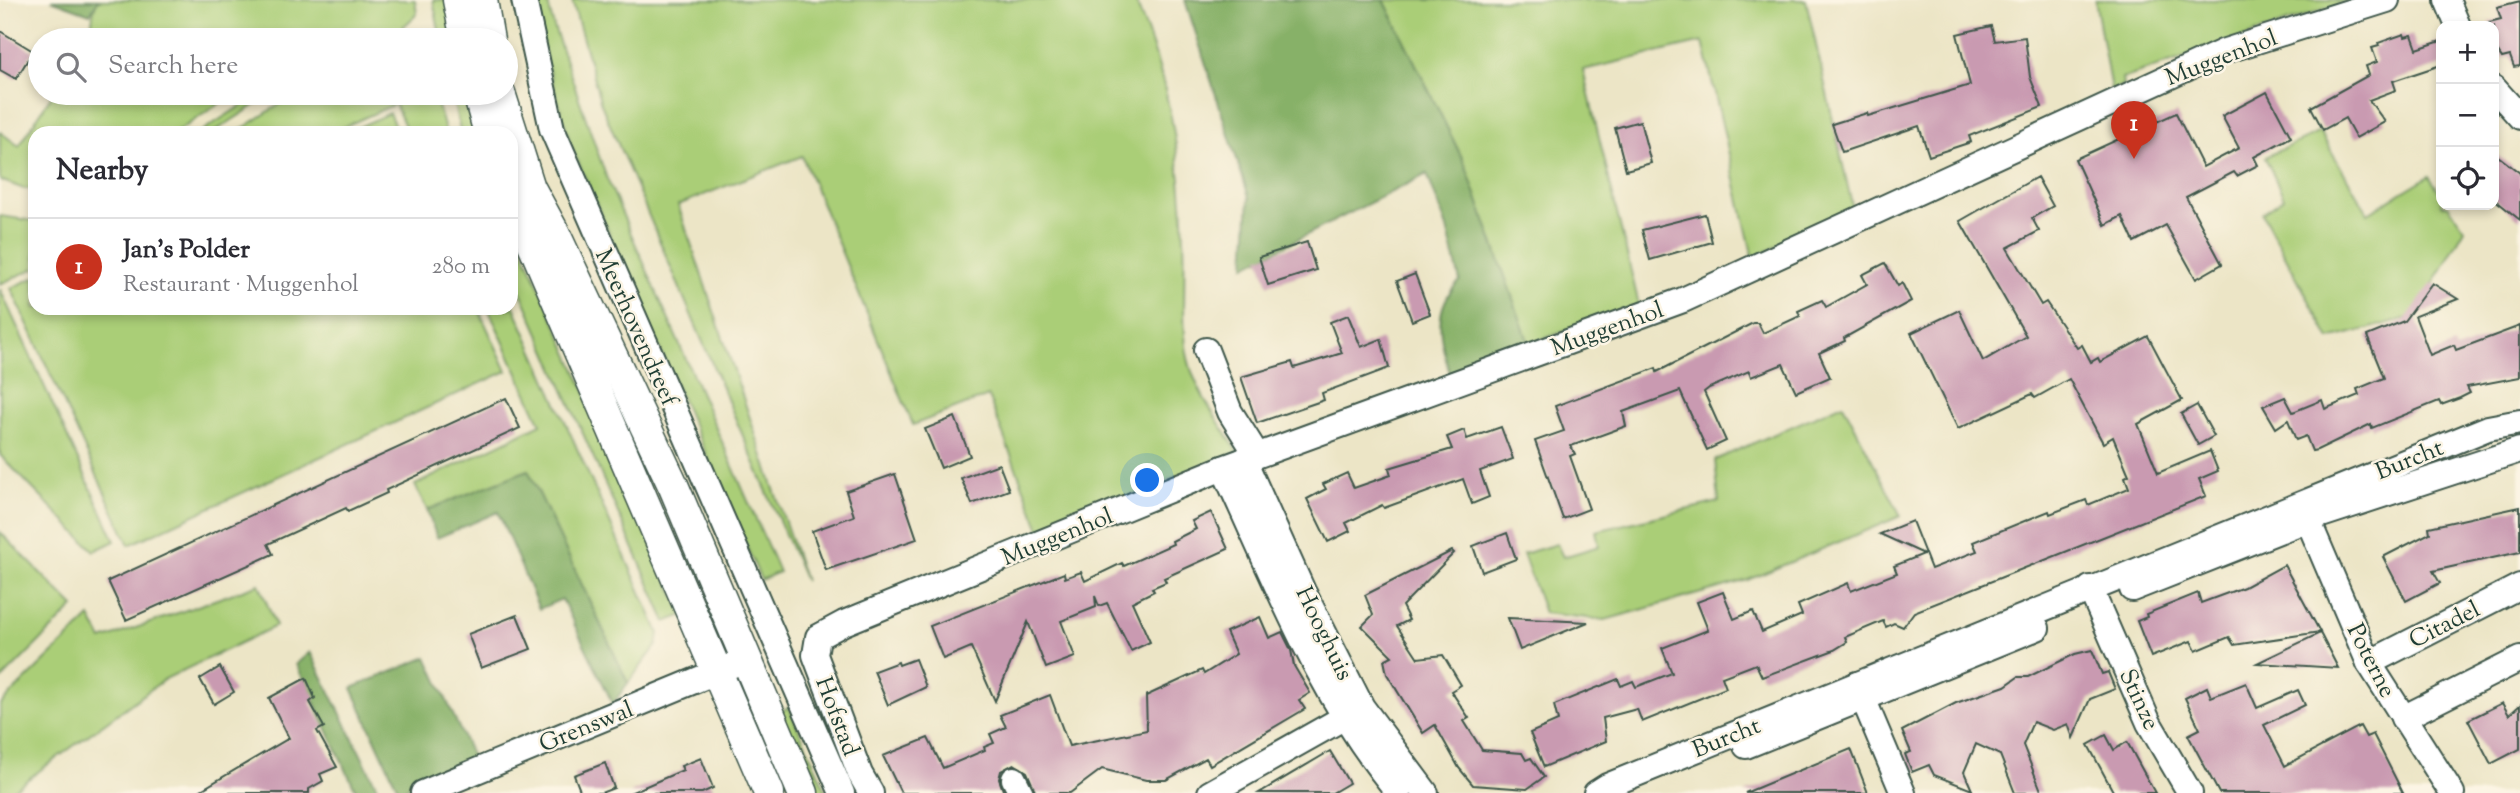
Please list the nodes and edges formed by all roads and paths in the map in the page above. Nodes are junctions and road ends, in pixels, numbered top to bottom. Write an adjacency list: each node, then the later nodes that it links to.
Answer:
1 (458, 0): 7 (main road)
2 (482, 0): 8 (main road)
3 (524, 0): 35 (street, Meerhovendreef)
4 (2388, 0): 20 (street, Muggenhol)
5 (2447, 0): 6 (street)
6 (2456, 21)
7 (464, 28)
8 (487, 28)
9 (2499, 94): 12 (street)
10 (481, 105): 13 (main road)
11 (504, 105): 14 (main road, Meerhovendreef)
12 (2520, 117)
13 (487, 126)
14 (510, 126)
15 (518, 150): 25 (main road, Meerhovendreef)
16 (518, 209): 28 (main road)
17 (1206, 350): 20 (street, Hooghuis)
18 (2520, 422): 21 (street, Burcht)
19 (2520, 450): 21 (street, Burcht)
20 (1242, 461): 24 (street, Muggenhol); 30 (street, Hooghuis)
21 (2305, 511): 23 (street, Burcht); 27 (street, Poterne)
22 (2520, 586): 27 (street, Citadel)
23 (2094, 595): 29 (street, Burcht); 43 (street, Stinze)
24 (818, 637): 36 (street, Hofstad)
25 (748, 659): 28 (street, Grenswal); 34 (main road, Meerhovendreef)
26 (2520, 659): 31 (street)
27 (2368, 663): 31 (street, Poterne)
28 (716, 672): 32 (street, Grenswal); 33 (main road)
29 (1860, 691): 40 (street, Burcht); 41 (street, Burcht); 42 (street)
30 (1354, 713): 37 (street); 38 (street, Hooghuis); 39 (street, Hooghuis)
31 (2403, 718): 44 (street, Poterne)
32 (423, 793)
33 (769, 793)
34 (803, 793)
35 (842, 793)
36 (871, 793)
37 (1210, 793)
38 (1399, 793)
39 (1426, 793)
40 (1596, 793)
41 (1630, 793)
42 (1903, 793)
43 (2190, 793)
44 (2452, 793)

